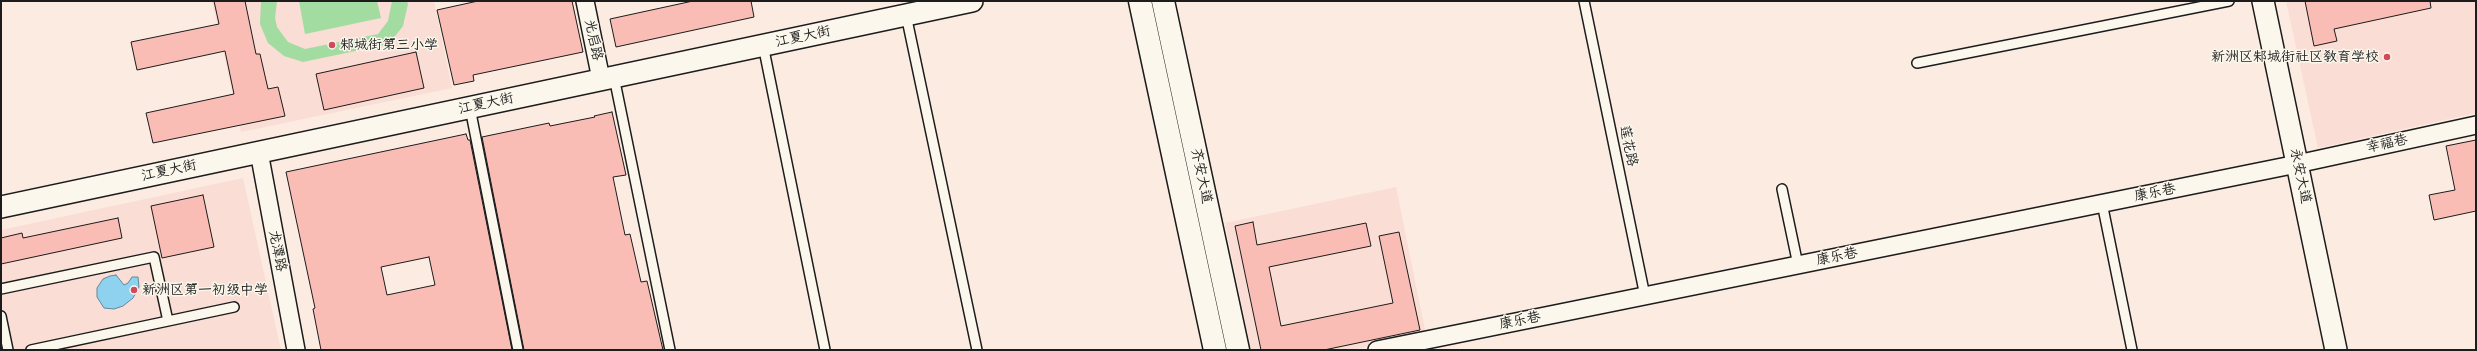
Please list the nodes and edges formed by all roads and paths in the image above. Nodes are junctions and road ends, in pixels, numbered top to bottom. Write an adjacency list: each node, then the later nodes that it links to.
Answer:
1 (585, 1): 11 (street, 光启路)
2 (972, 1): 8 (street, 江夏大街)
3 (1140, 1): 32 (main road, 齐安大道)
4 (1163, 1): 33 (main road, 齐安大道)
5 (1584, 1): 21 (lane, 莲花路)
6 (2229, 1): 10 (lane)
7 (2263, 1): 15 (street, 永安大道)
8 (906, 15): 9 (street, 江夏大街); 31 (lane)
9 (763, 45): 11 (street, 江夏大街); 30 (lane)
10 (1917, 63)
11 (608, 78): 12 (street, 江夏大街); 29 (lane)
12 (470, 108): 14 (street, 江夏大街); 28 (lane)
13 (2476, 125): 15 (street, 幸福巷)
14 (259, 152): 18 (street, 江夏大街); 27 (street, 龙潭路)
15 (2297, 164): 17 (street, 康乐巷); 36 (street, 永安大道)
16 (1782, 189): 19 (lane)
17 (2102, 203): 19 (street, 康乐巷); 35 (lane)
18 (1, 207)
19 (1798, 265): 21 (street, 康乐巷)
20 (1, 289): 24 (lane)
21 (1645, 296): 34 (street, 康乐巷)
22 (234, 307): 24 (lane)
23 (1, 316): 25 (lane)
24 (168, 321): 26 (lane)
25 (8, 350)
26 (31, 350)
27 (296, 350)
28 (518, 350)
29 (670, 350)
30 (825, 350)
31 (977, 350)
32 (1215, 350)
33 (1238, 350)
34 (1377, 350)
35 (2132, 350)
36 (2336, 350)

